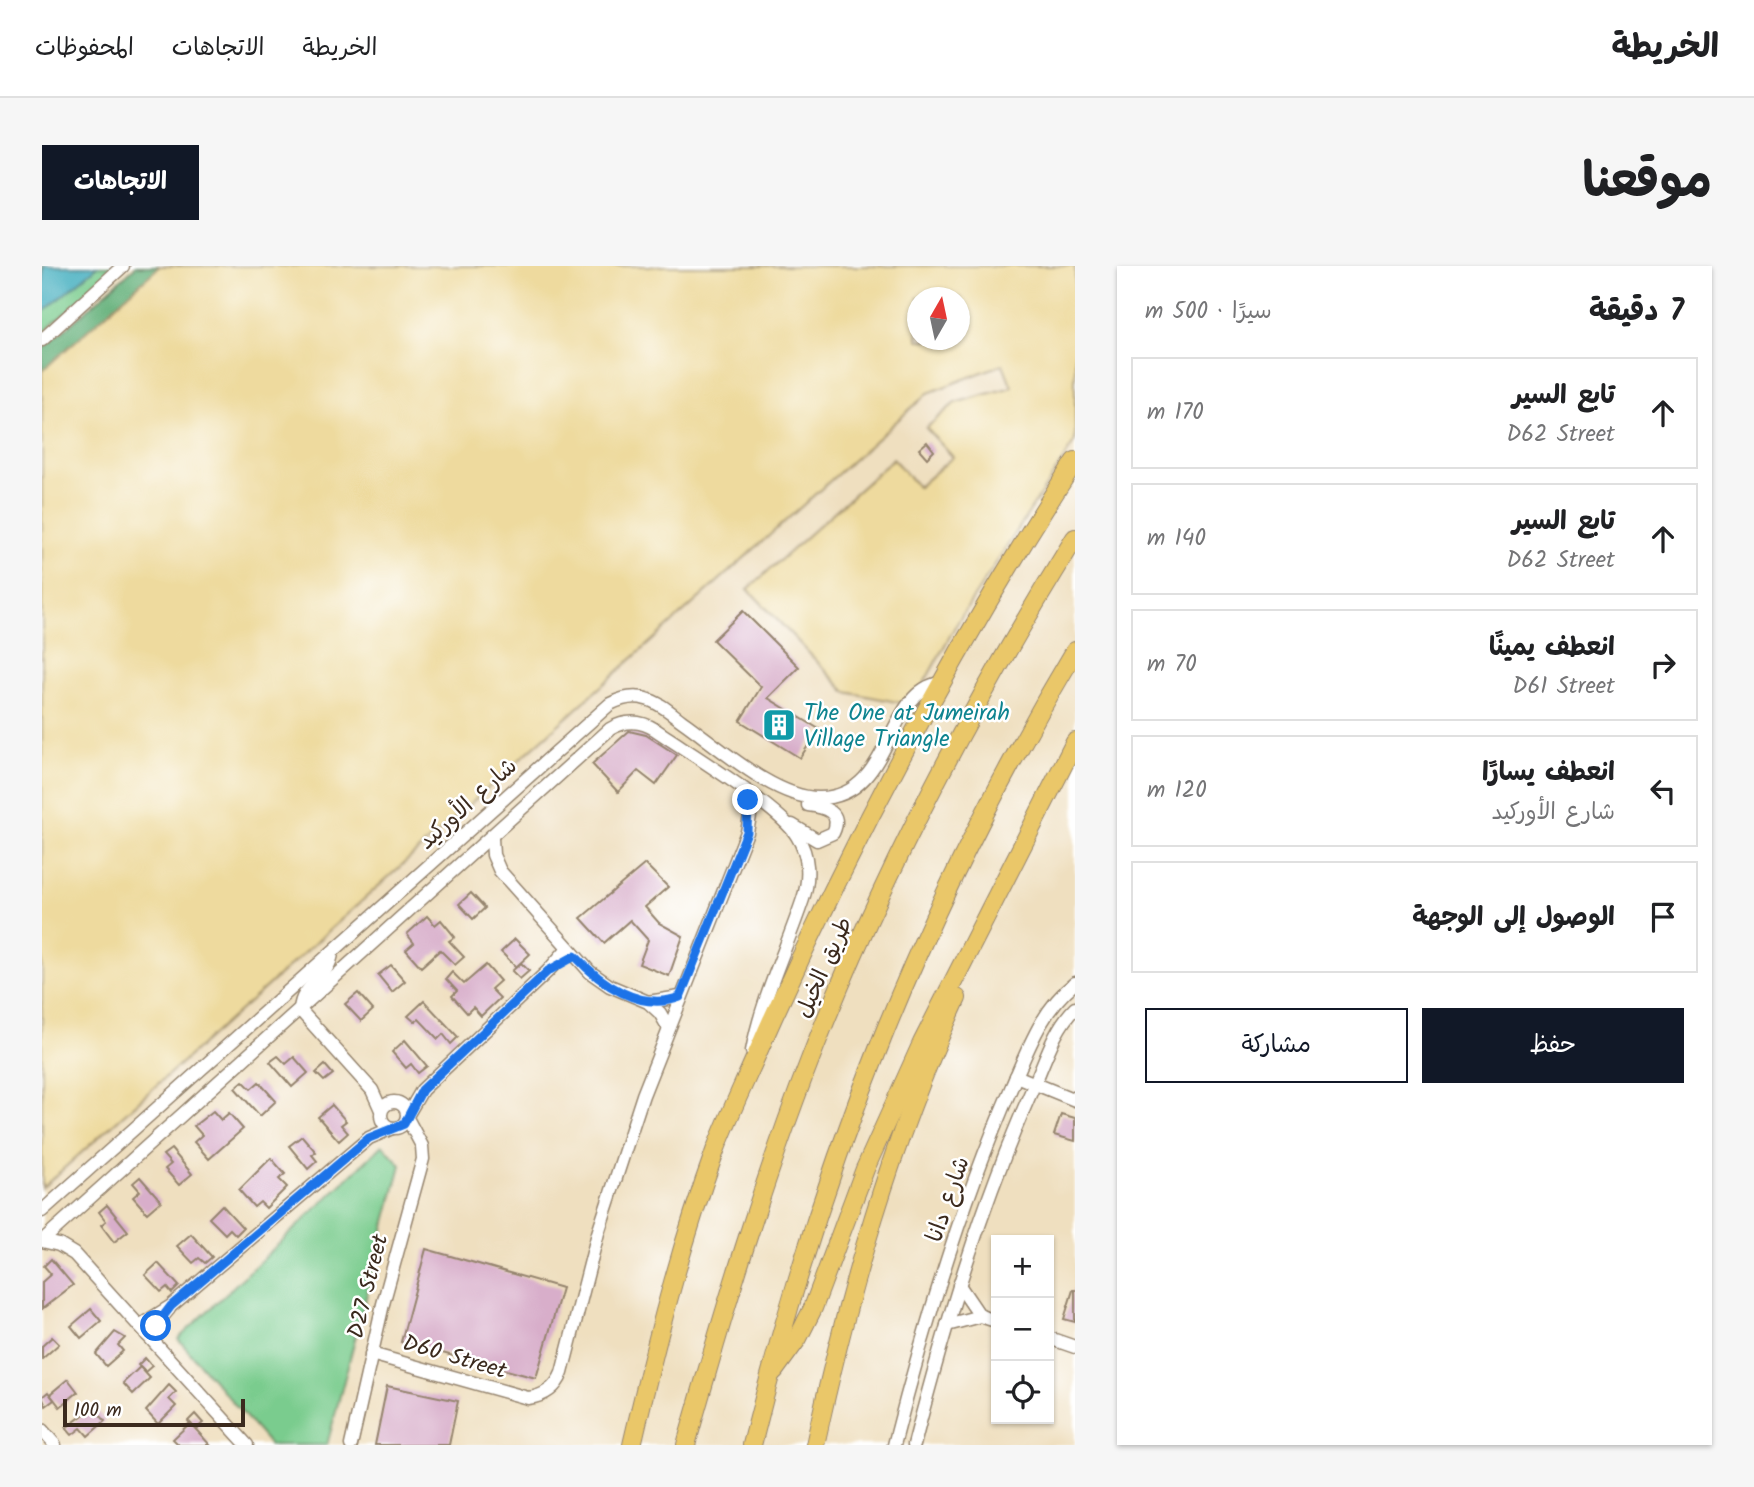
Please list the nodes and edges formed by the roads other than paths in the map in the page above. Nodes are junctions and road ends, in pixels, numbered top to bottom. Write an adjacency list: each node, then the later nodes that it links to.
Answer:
1 (123, 266): 2 (street)
2 (42, 340)
3 (1075, 461): 6 (highway)
4 (1075, 538): 49 (highway, طريق الخيل)
5 (1075, 651): 43 (highway)
6 (940, 683): 8 (street, شارع الأوركيد); 21 (highway)
7 (1075, 742): 14 (highway)
8 (768, 782): 10 (street); 13 (street, شارع الأوركيد)
9 (745, 793): 10 (street, شارع الأوركيد); 11 (street, شارع الأوركيد); 16 (street)
10 (777, 816): 21 (street, شارع الأوركيد)
11 (492, 838): 12 (street); 19 (street, شارع الأوركيد)
12 (572, 952): 17 (street); 24 (street)
13 (332, 953): 19 (street); 31 (street, شارع الأوركيد)
14 (969, 955): 43 (highway); 51 (highway)
15 (1075, 983): 22 (street, شارع دانا)
16 (680, 997): 17 (street); 20 (street)
17 (648, 1002): 20 (street)
18 (1075, 1008): 23 (street, شارع دانا)
19 (300, 1010): 26 (street); 32 (street, شارع الأوركيد)
20 (668, 1027): 42 (street, D60 Street)
21 (748, 1072): 48 (highway)
22 (1016, 1076): 23 (street); 52 (street, شارع دانا)
23 (1035, 1084): 25 (street); 35 (street, شارع دانا)
24 (422, 1090): 26 (street); 27 (street)
25 (1075, 1100)
26 (388, 1107): 27 (street); 28 (street); 29 (street)
27 (408, 1116): 28 (street); 30 (street, D27 Street)
28 (393, 1128): 29 (street); 30 (street)
29 (369, 1138): 39 (street)
30 (417, 1140): 42 (street, D27 Street)
31 (42, 1211)
32 (66, 1220): 33 (street, شارع الأوركيد); 34 (street)
33 (42, 1241): 34 (street)
34 (74, 1254): 39 (street)
35 (959, 1285): 36 (street); 38 (street, شارع دانا)
36 (981, 1316): 37 (street); 38 (street)
37 (991, 1319)
38 (947, 1325): 53 (street, شارع دانا)
39 (143, 1331): 46 (street)
40 (1054, 1340): 41 (street)
41 (1075, 1347)
42 (371, 1354): 47 (street, D27 Street)
43 (768, 1379): 50 (highway)
44 (42, 1430): 45 (street)
45 (55, 1445)
46 (247, 1445)
47 (351, 1445)
48 (632, 1445)
49 (686, 1445)
50 (752, 1445)
51 (815, 1445)
52 (894, 1445)
53 (914, 1445)

